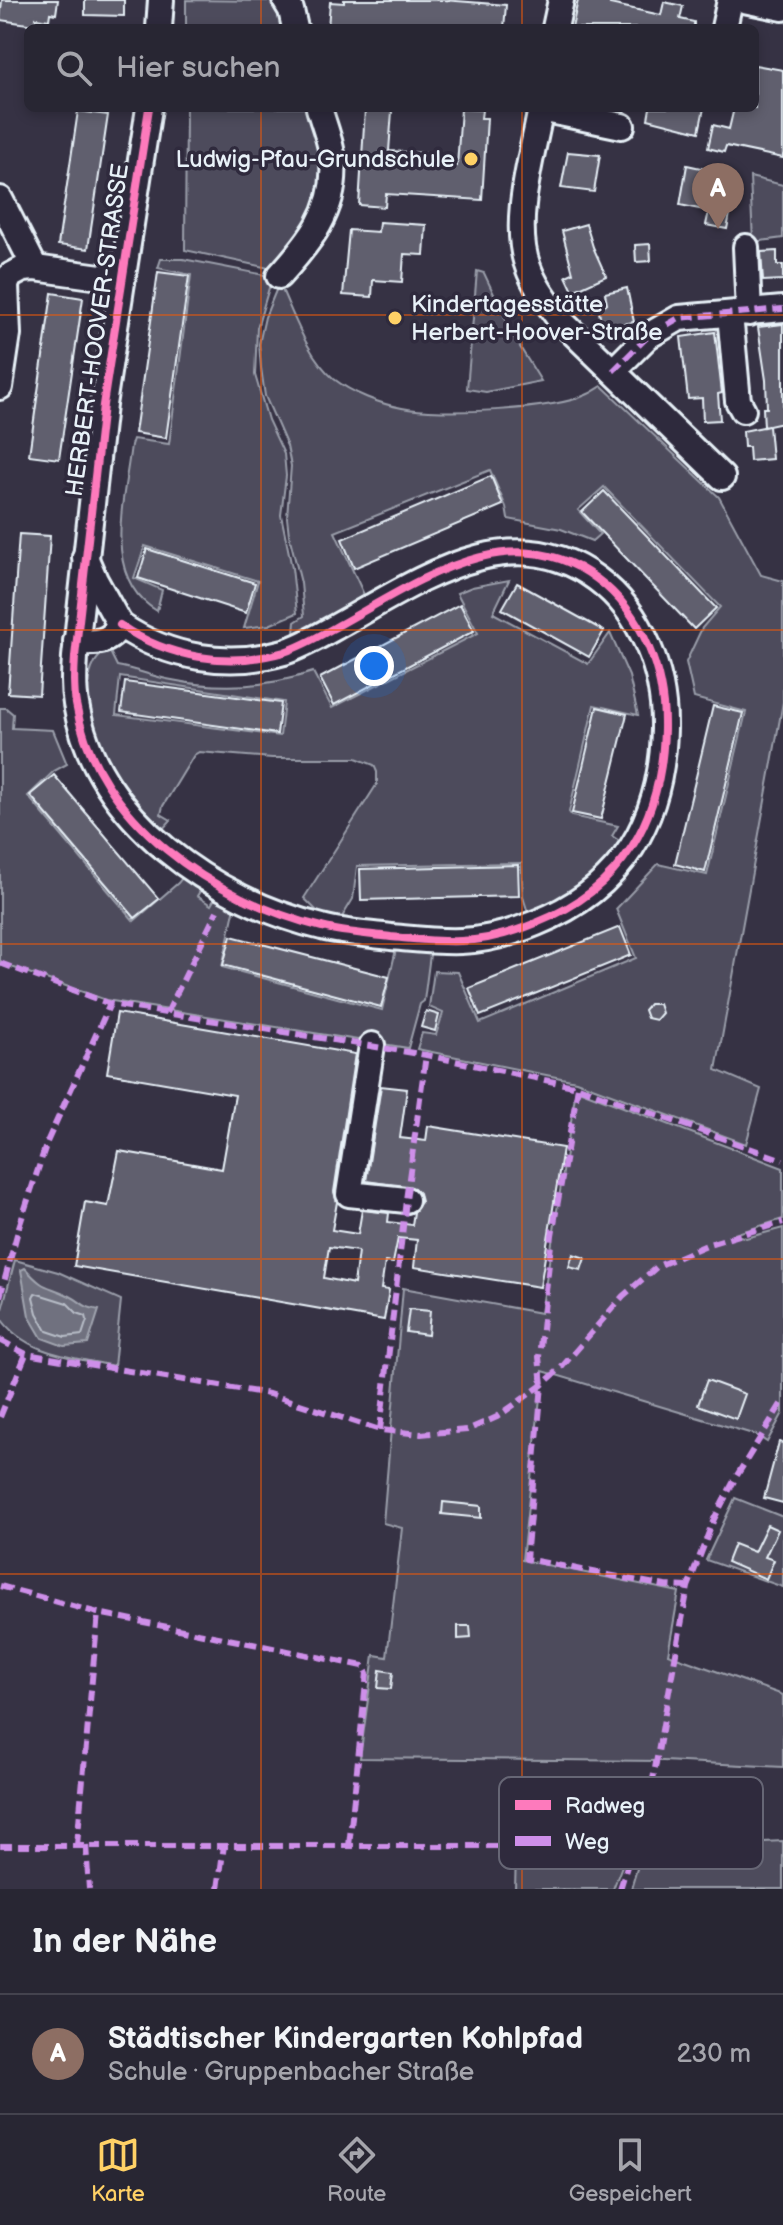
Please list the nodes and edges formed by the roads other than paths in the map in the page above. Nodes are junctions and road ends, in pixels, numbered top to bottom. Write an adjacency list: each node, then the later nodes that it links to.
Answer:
1 (161, 0): 7 (street)
2 (285, 0): 8 (street)
3 (561, 0): 9 (street)
4 (730, 0): 10 (street)
5 (744, 0): 6 (street)
6 (783, 8)
7 (159, 24)
8 (294, 24)
9 (556, 24)
10 (725, 24)
11 (148, 112): 20 (street, HERBERT-HOOVER-STRASSE)
12 (320, 112): 19 (street)
13 (540, 112): 23 (street)
14 (559, 112): 15 (street)
15 (622, 126)
16 (0, 199): 18 (street)
17 (746, 247): 22 (street)
18 (35, 268): 20 (street, HERBERT-HOOVER-STRASSE); 24 (street)
19 (279, 276)
20 (122, 280): 27 (street, HERBERT-HOOVER-STRASSE)
21 (783, 309): 22 (street)
22 (740, 314): 23 (street); 25 (street)
23 (613, 371): 26 (street)
24 (0, 387)
25 (743, 410)
26 (722, 477)
27 (85, 557): 28 (street); 29 (street, HERBERT-HOOVER-STRASSE)
28 (120, 625): 29 (street); 29 (street, HERBERT-HOOVER-STRASSE)
29 (76, 641)
30 (372, 1045): 31 (street)
31 (406, 1200)

